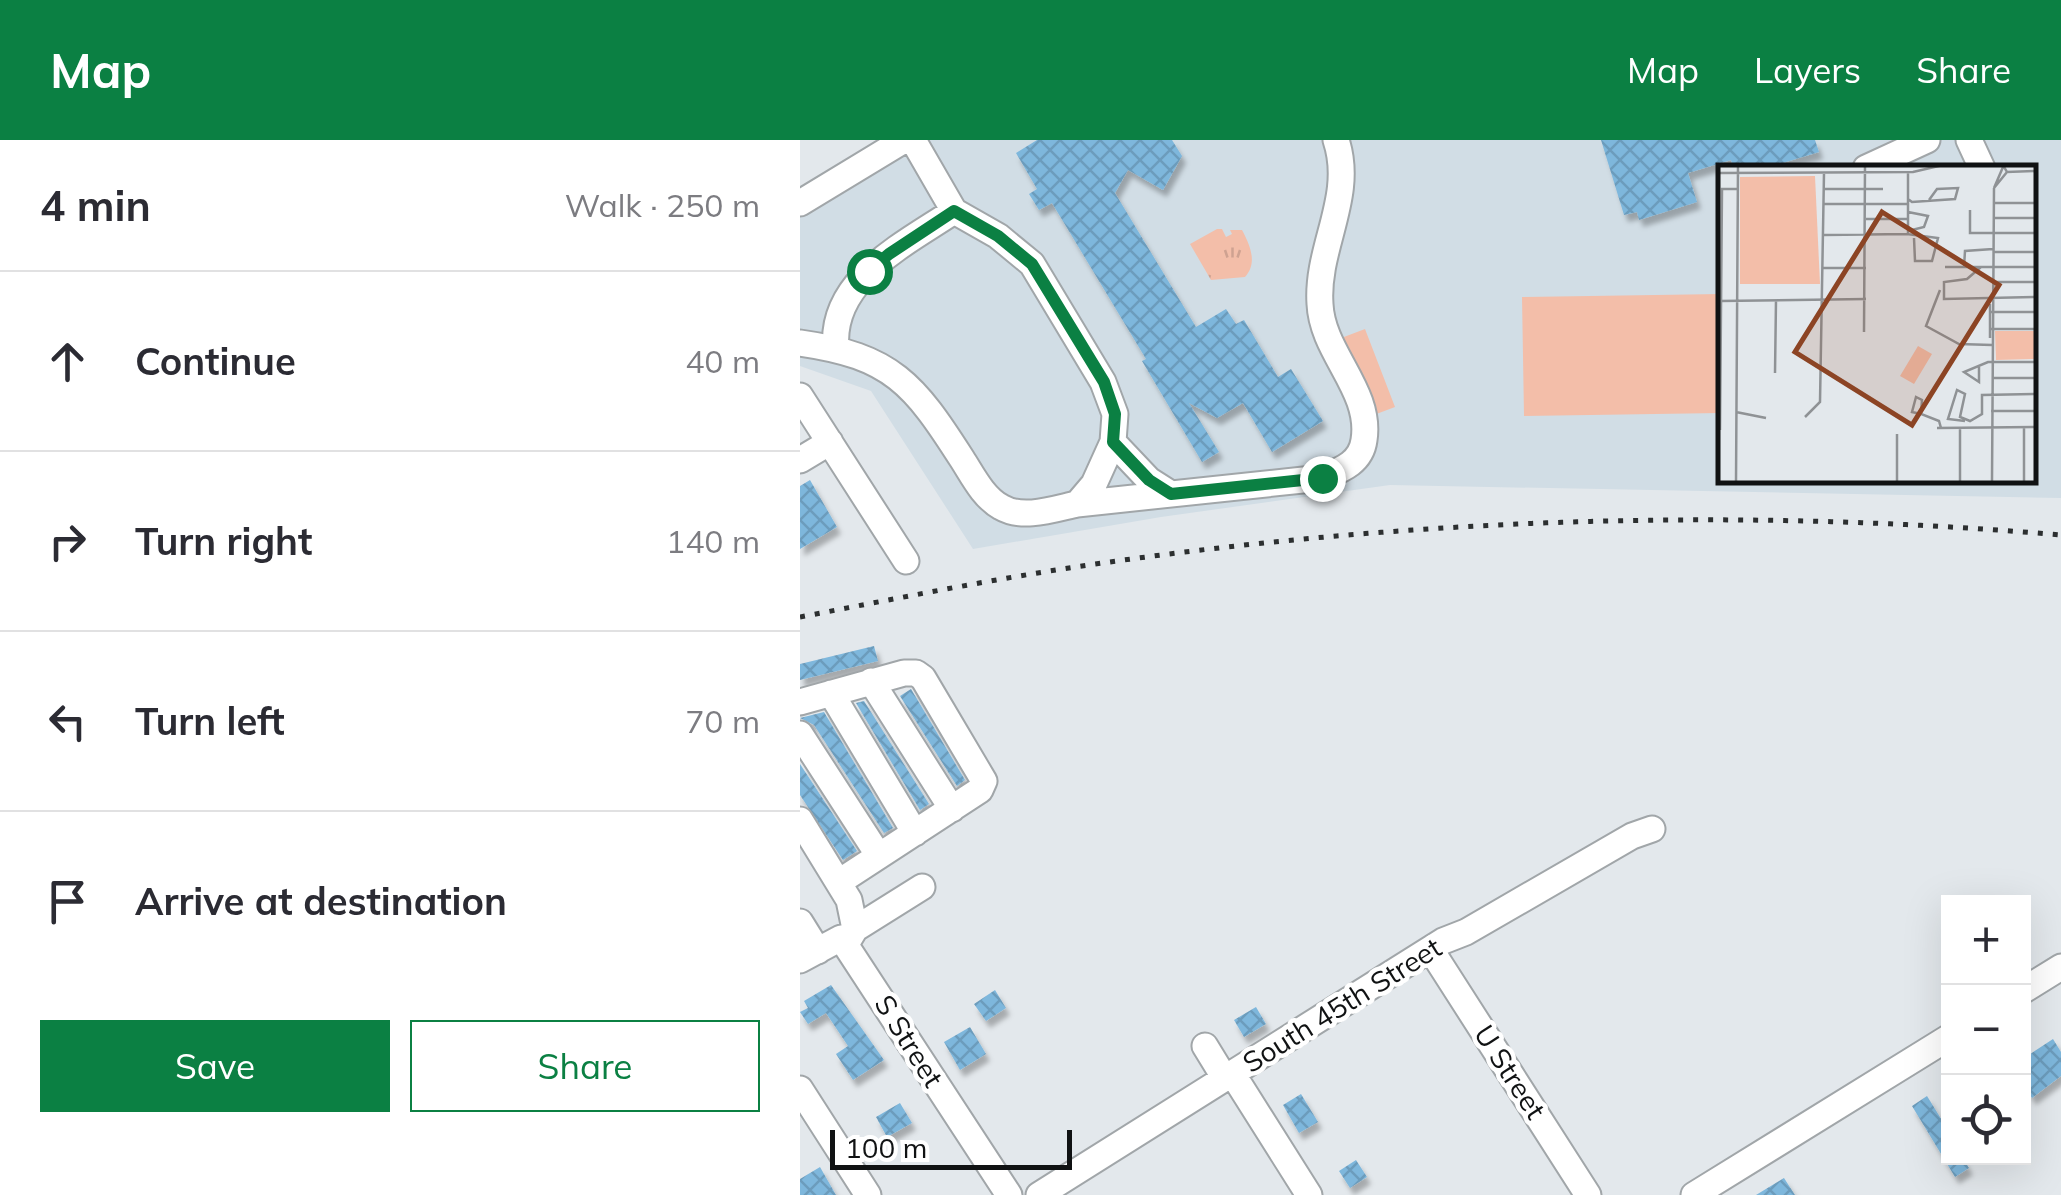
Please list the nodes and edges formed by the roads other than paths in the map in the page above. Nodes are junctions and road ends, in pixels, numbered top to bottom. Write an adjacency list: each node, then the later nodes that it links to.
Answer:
1 (904, 140): 8 (street)
2 (913, 140): 9 (street)
3 (1336, 140): 16 (street)
4 (1927, 140): 6 (street)
5 (1969, 140): 7 (street)
6 (1873, 165)
7 (1981, 165)
8 (804, 192)
9 (954, 211): 11 (street); 14 (street)
10 (800, 343): 11 (street)
11 (836, 349): 17 (street)
12 (800, 396): 13 (street)
13 (830, 442): 15 (street); 18 (street)
14 (1113, 442): 16 (street); 17 (street)
15 (800, 460)
16 (1171, 494): 17 (street)
17 (1077, 504)
18 (906, 561)
19 (872, 682): 20 (street); 23 (street); 23 (street)
20 (830, 693): 21 (street); 26 (street)
21 (800, 702)
22 (800, 734): 27 (street)
23 (952, 808): 26 (street)
24 (800, 820): 28 (street)
25 (1652, 829): 32 (street, South 45th Street)
26 (915, 832): 27 (street)
27 (879, 856): 28 (street)
28 (838, 882): 31 (street)
29 (922, 888): 31 (street)
30 (800, 922): 31 (street)
31 (832, 944): 40 (street, S Street)
32 (1430, 950): 37 (street, South 45th Street); 43 (street, U Street)
33 (2061, 966): 34 (street)
34 (2031, 985)
35 (1941, 1042): 44 (street)
36 (1205, 1046): 37 (street)
37 (1228, 1075): 41 (street, South 45th Street); 42 (street)
38 (800, 1089): 39 (street)
39 (868, 1195)
40 (1009, 1195)
41 (1039, 1195)
42 (1310, 1195)
43 (1588, 1195)
44 (1694, 1195)

